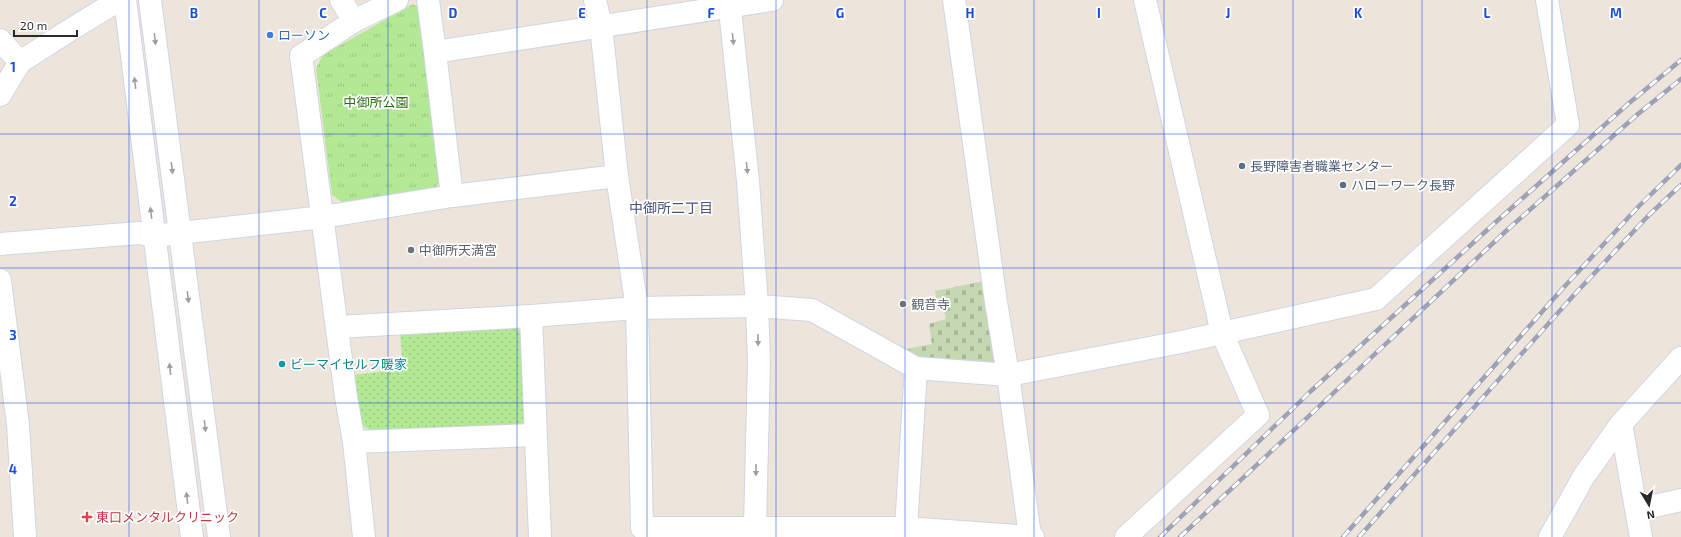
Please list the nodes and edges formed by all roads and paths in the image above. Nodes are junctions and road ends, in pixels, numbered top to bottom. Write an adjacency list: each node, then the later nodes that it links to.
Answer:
1 (118, 0): 17 (street)
2 (125, 0): 23 (street, one-way to 2)
3 (150, 0): 22 (street, one-way to 22)
4 (341, 0): 13 (street)
5 (397, 0): 13 (street)
6 (428, 0): 16 (street)
7 (595, 0): 14 (street)
8 (772, 0): 12 (street)
9 (954, 0): 34 (street)
10 (1145, 0): 31 (street)
11 (1547, 0): 31 (street)
12 (729, 4): 14 (street); 26 (street, one-way to 26)
13 (354, 20): 21 (street)
14 (601, 26): 16 (street); 19 (street)
15 (0, 40): 17 (street)
16 (435, 52): 20 (street)
17 (20, 62): 18 (street)
18 (0, 95)
19 (617, 176): 20 (street); 27 (street)
20 (452, 196): 21 (street)
21 (323, 217): 22 (street); 30 (street)
22 (180, 234): 23 (street); 46 (street, one-way to 46)
23 (154, 236): 24 (street); 45 (street, one-way to 23)
24 (0, 244)
25 (0, 280): 28 (street)
26 (757, 306): 27 (street); 33 (street); 41 (street, one-way to 41)
27 (637, 308): 29 (street); 41 (street)
28 (2, 309): 36 (street)
29 (531, 316): 30 (street); 37 (street)
30 (337, 327): 38 (street)
31 (1222, 333): 34 (street); 49 (street)
32 (1681, 358): 35 (street)
33 (916, 368): 34 (street); 42 (street)
34 (1008, 375): 43 (street)
35 (1621, 424): 40 (street); 50 (street)
36 (9, 426): 44 (street)
37 (535, 435): 38 (street); 48 (street)
38 (354, 442): 47 (street)
39 (1681, 500): 40 (street)
40 (1637, 510): 51 (street)
41 (755, 527): 42 (street)
42 (906, 528): 43 (street)
43 (1032, 536)
44 (25, 537)
45 (192, 537)
46 (219, 537)
47 (364, 537)
48 (540, 537)
49 (1126, 537)
50 (1550, 537)
51 (1641, 537)

